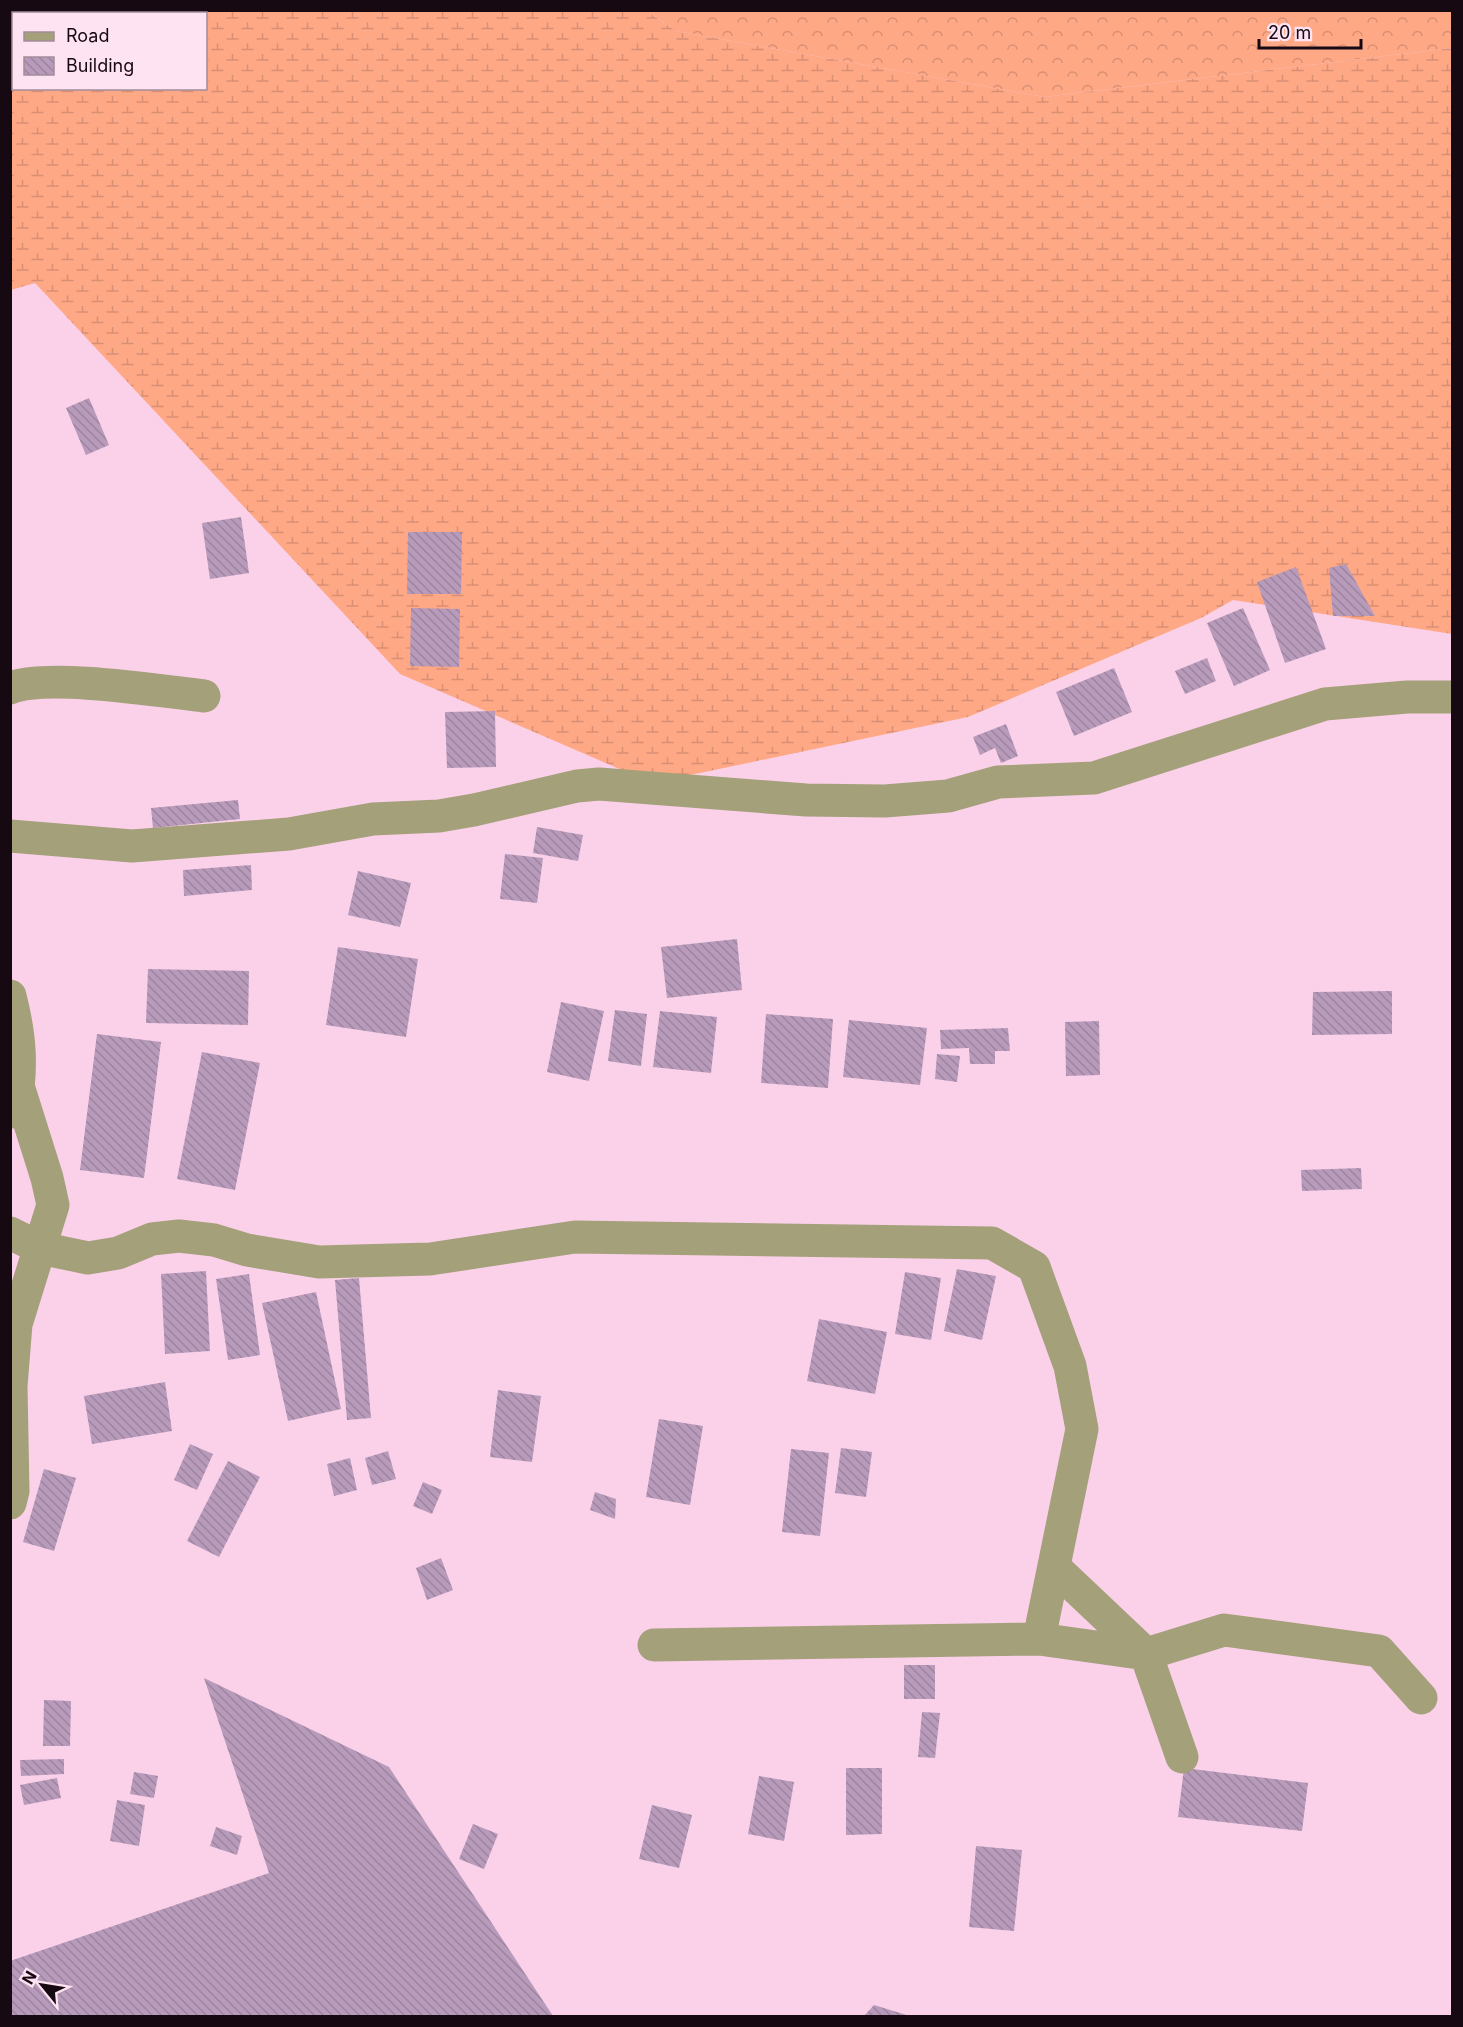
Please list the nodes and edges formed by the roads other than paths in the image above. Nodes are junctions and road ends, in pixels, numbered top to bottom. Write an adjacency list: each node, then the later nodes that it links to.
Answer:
1 (10, 688): 2 (street)
2 (204, 696)
3 (1452, 697): 4 (street)
4 (10, 836)
5 (10, 996): 6 (street)
6 (19, 1089): 7 (street); 9 (street)
7 (10, 1137)
8 (10, 1233): 9 (street)
9 (40, 1248): 10 (street); 11 (street)
10 (10, 1503)
11 (1054, 1567): 12 (street); 14 (street)
12 (1039, 1639): 13 (street); 14 (street)
13 (654, 1645)
14 (1146, 1654): 15 (street); 16 (street)
15 (1421, 1698)
16 (1182, 1757)

